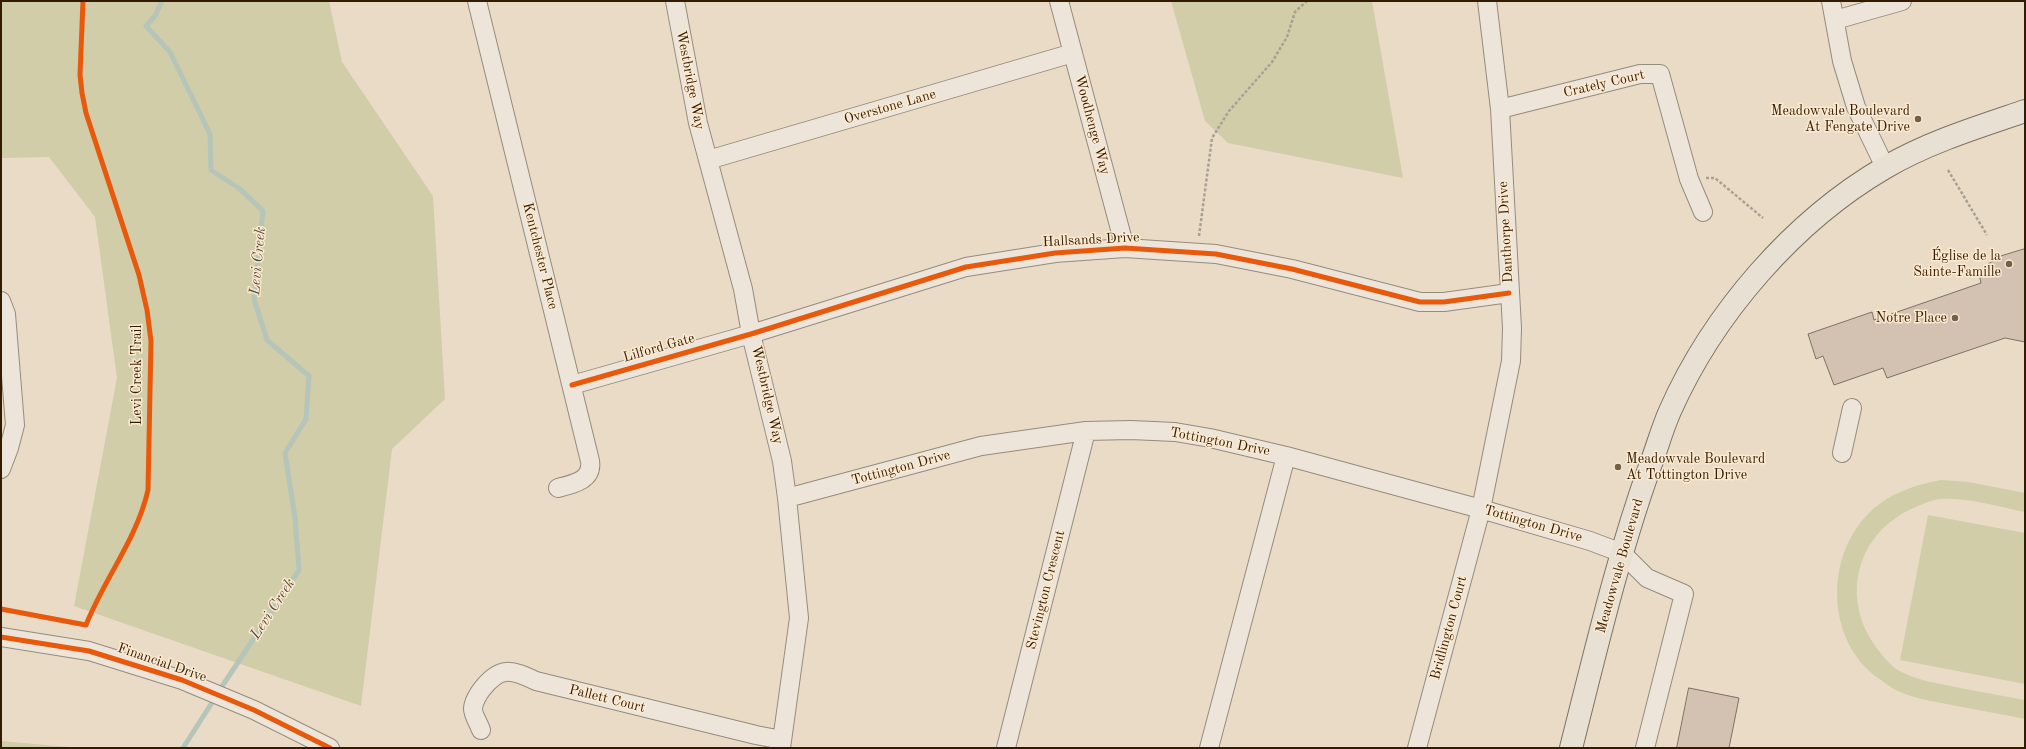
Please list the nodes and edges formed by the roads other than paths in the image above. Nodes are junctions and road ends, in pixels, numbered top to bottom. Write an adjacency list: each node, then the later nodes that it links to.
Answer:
1 (477, 1): 18 (street, Kentchester Place)
2 (675, 1): 11 (street, Westbridge Way)
3 (1059, 1): 8 (street, Woodhenge Way)
4 (1487, 1): 9 (street, Danthorpe Drive)
5 (1832, 1): 7 (street)
6 (1902, 1): 7 (street)
7 (1835, 20): 12 (street)
8 (1073, 54): 11 (street, Overstone Lane); 14 (street, Woodhenge Way)
9 (1500, 109): 13 (street, Crately Court); 15 (street, Danthorpe Drive)
10 (2025, 111): 12 (main road, Meadowvale Boulevard)
11 (708, 160): 17 (street, Westbridge Way)
12 (1885, 167): 27 (main road, Meadowvale Boulevard)
13 (1704, 212)
14 (1124, 248): 15 (street, Hallsands Drive); 17 (street, Hallsands Drive)
15 (1509, 293): 26 (street, Danthorpe Drive)
16 (1, 301): 23 (street)
17 (751, 334): 18 (street, Lilford Gate); 25 (street, Westbridge Way)
18 (572, 385): 24 (street, Kentchester Place)
19 (1852, 408): 21 (street)
20 (1086, 431): 22 (street, Tottington Drive); 25 (street, Tottington Drive); 32 (street, Stevington Crescent)
21 (1842, 453)
22 (1286, 456): 26 (street, Tottington Drive); 33 (street)
23 (1, 469)
24 (558, 488)
25 (787, 498): 30 (street, Westbridge Way)
26 (1481, 509): 27 (street, Tottington Drive); 34 (street, Bridlington Court)
27 (1622, 553): 35 (main road, Meadowvale Boulevard); 36 (street)
28 (1, 637): 31 (street, Financial Drive)
29 (481, 730): 30 (street, Pallett Court)
30 (782, 744)
31 (330, 748)
32 (1006, 748)
33 (1209, 748)
34 (1417, 748)
35 (1570, 748)
36 (1644, 748)

